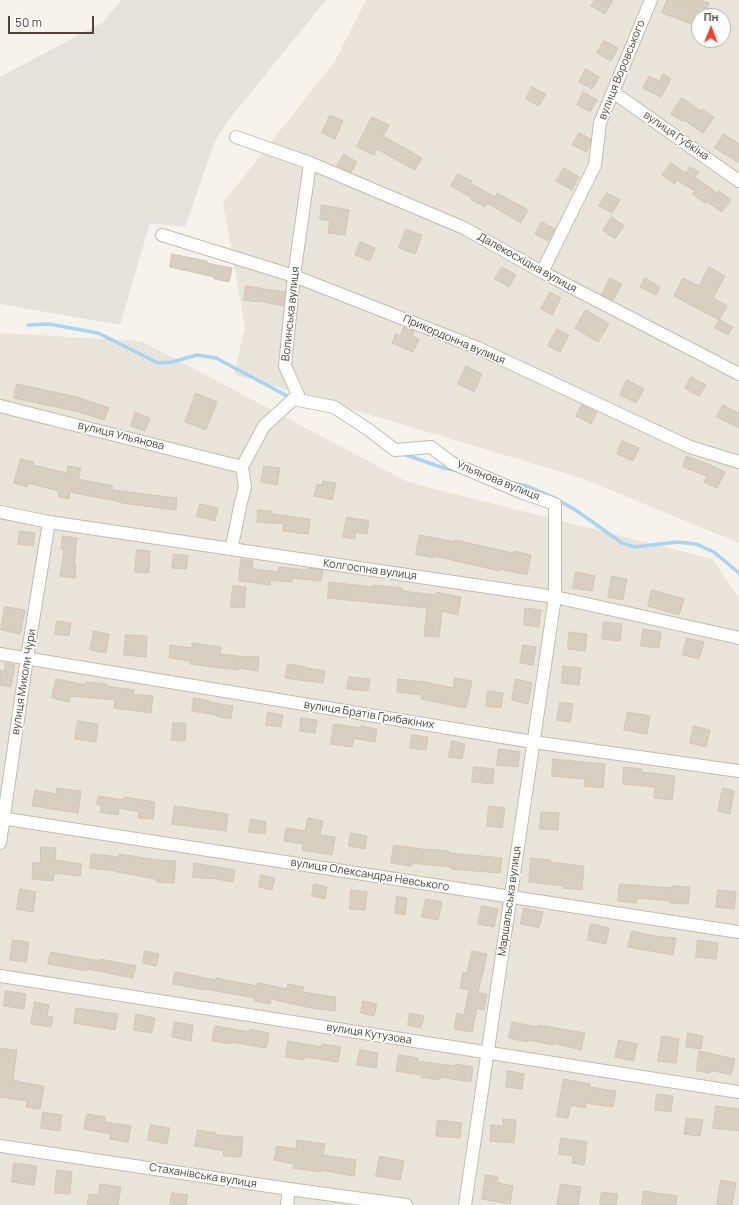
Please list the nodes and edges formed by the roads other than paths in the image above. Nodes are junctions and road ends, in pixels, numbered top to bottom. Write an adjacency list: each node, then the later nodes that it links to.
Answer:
1 (651, 0): 2 (street, вулиця Воровського)
2 (613, 92): 5 (street, вулиця Губкіна); 7 (street, вулиця Воровського)
3 (236, 136): 4 (street, Далекосхідна вулиця)
4 (310, 163): 7 (street, Далекосхідна вулиця); 8 (street, Волинська вулиця)
5 (739, 180)
6 (162, 236): 8 (street, Прикордонна вулиця)
7 (542, 272): 9 (street, Далекосхідна вулиця)
8 (294, 276): 10 (street, Волинська вулиця); 12 (street, Прикордонна вулиця)
9 (739, 374)
10 (294, 399): 13 (street); 17 (street, Ульянова вулиця)
11 (0, 406): 13 (street, вулиця Ульянова)
12 (739, 462)
13 (242, 467): 16 (street)
14 (0, 512): 15 (street, Колгоспна вулиця)
15 (49, 522): 16 (street, Колгоспна вулиця); 20 (street, вулиця Миколи Чури)
16 (231, 549): 17 (street, Колгоспна вулиця)
17 (555, 597): 18 (street, Колгоспна вулиця); 21 (street, Маршальська вулиця)
18 (739, 638)
19 (0, 654): 20 (street, вулиця Братів Грибакіних)
20 (26, 658): 21 (street, вулиця Братів Грибакіних); 23 (street, вулиця Миколи Чури)
21 (533, 742): 22 (street, вулиця Братів Грибакіних); 25 (street, Маршальська вулиця)
22 (739, 771)
23 (2, 818): 24 (street, вулиця Миколи Чури); 25 (street, вулиця Олександра Невського)
24 (0, 843)
25 (511, 896): 26 (street, вулиця Олександра Невського); 28 (street, Маршальська вулиця)
26 (739, 932)
27 (0, 976): 28 (street, вулиця Кутузова)
28 (488, 1053): 29 (street, вулиця Кутузова); 34 (street, Маршальська вулиця)
29 (739, 1092)
30 (0, 1146): 31 (street, Стаханівська вулиця)
31 (289, 1189): 32 (street); 33 (street, Стаханівська вулиця)
32 (286, 1205)
33 (406, 1205)
34 (465, 1205)

